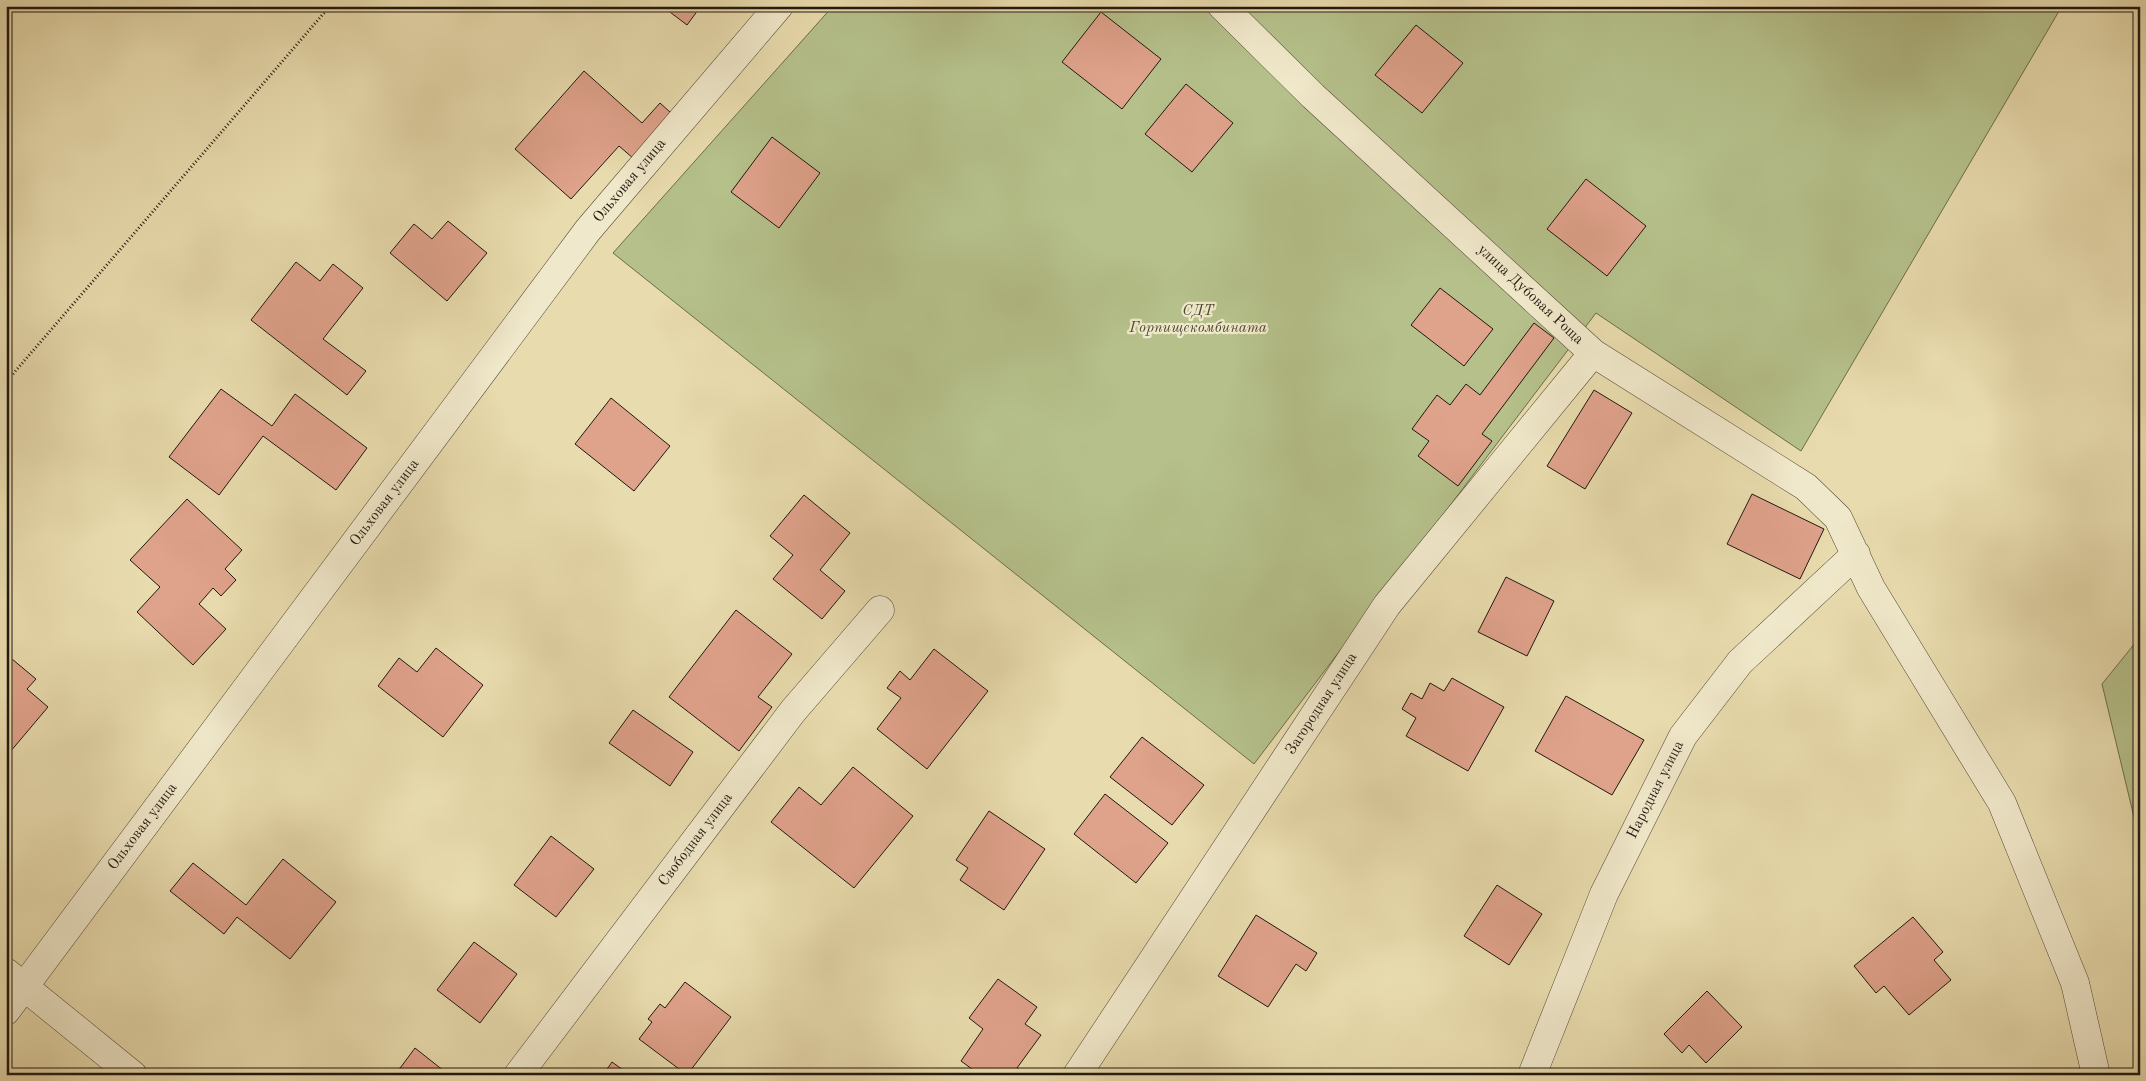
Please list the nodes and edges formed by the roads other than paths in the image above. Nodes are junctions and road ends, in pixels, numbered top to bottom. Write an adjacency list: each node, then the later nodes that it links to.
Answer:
1 (779, 6): 6 (street, Ольховая улица)
2 (1222, 6): 3 (street, улица Дубовая Роща)
3 (1593, 353): 4 (street, улица Дубовая Роща); 10 (street, Загородная улица)
4 (1856, 554): 11 (street, Народная улица); 12 (street, улица Дубовая Роща)
5 (880, 610): 9 (street, Свободная улица)
6 (15, 980): 7 (street, Ольховая улица); 8 (street)
7 (6, 1011)
8 (132, 1075)
9 (518, 1075)
10 (1077, 1075)
11 (1532, 1075)
12 (2096, 1075)

